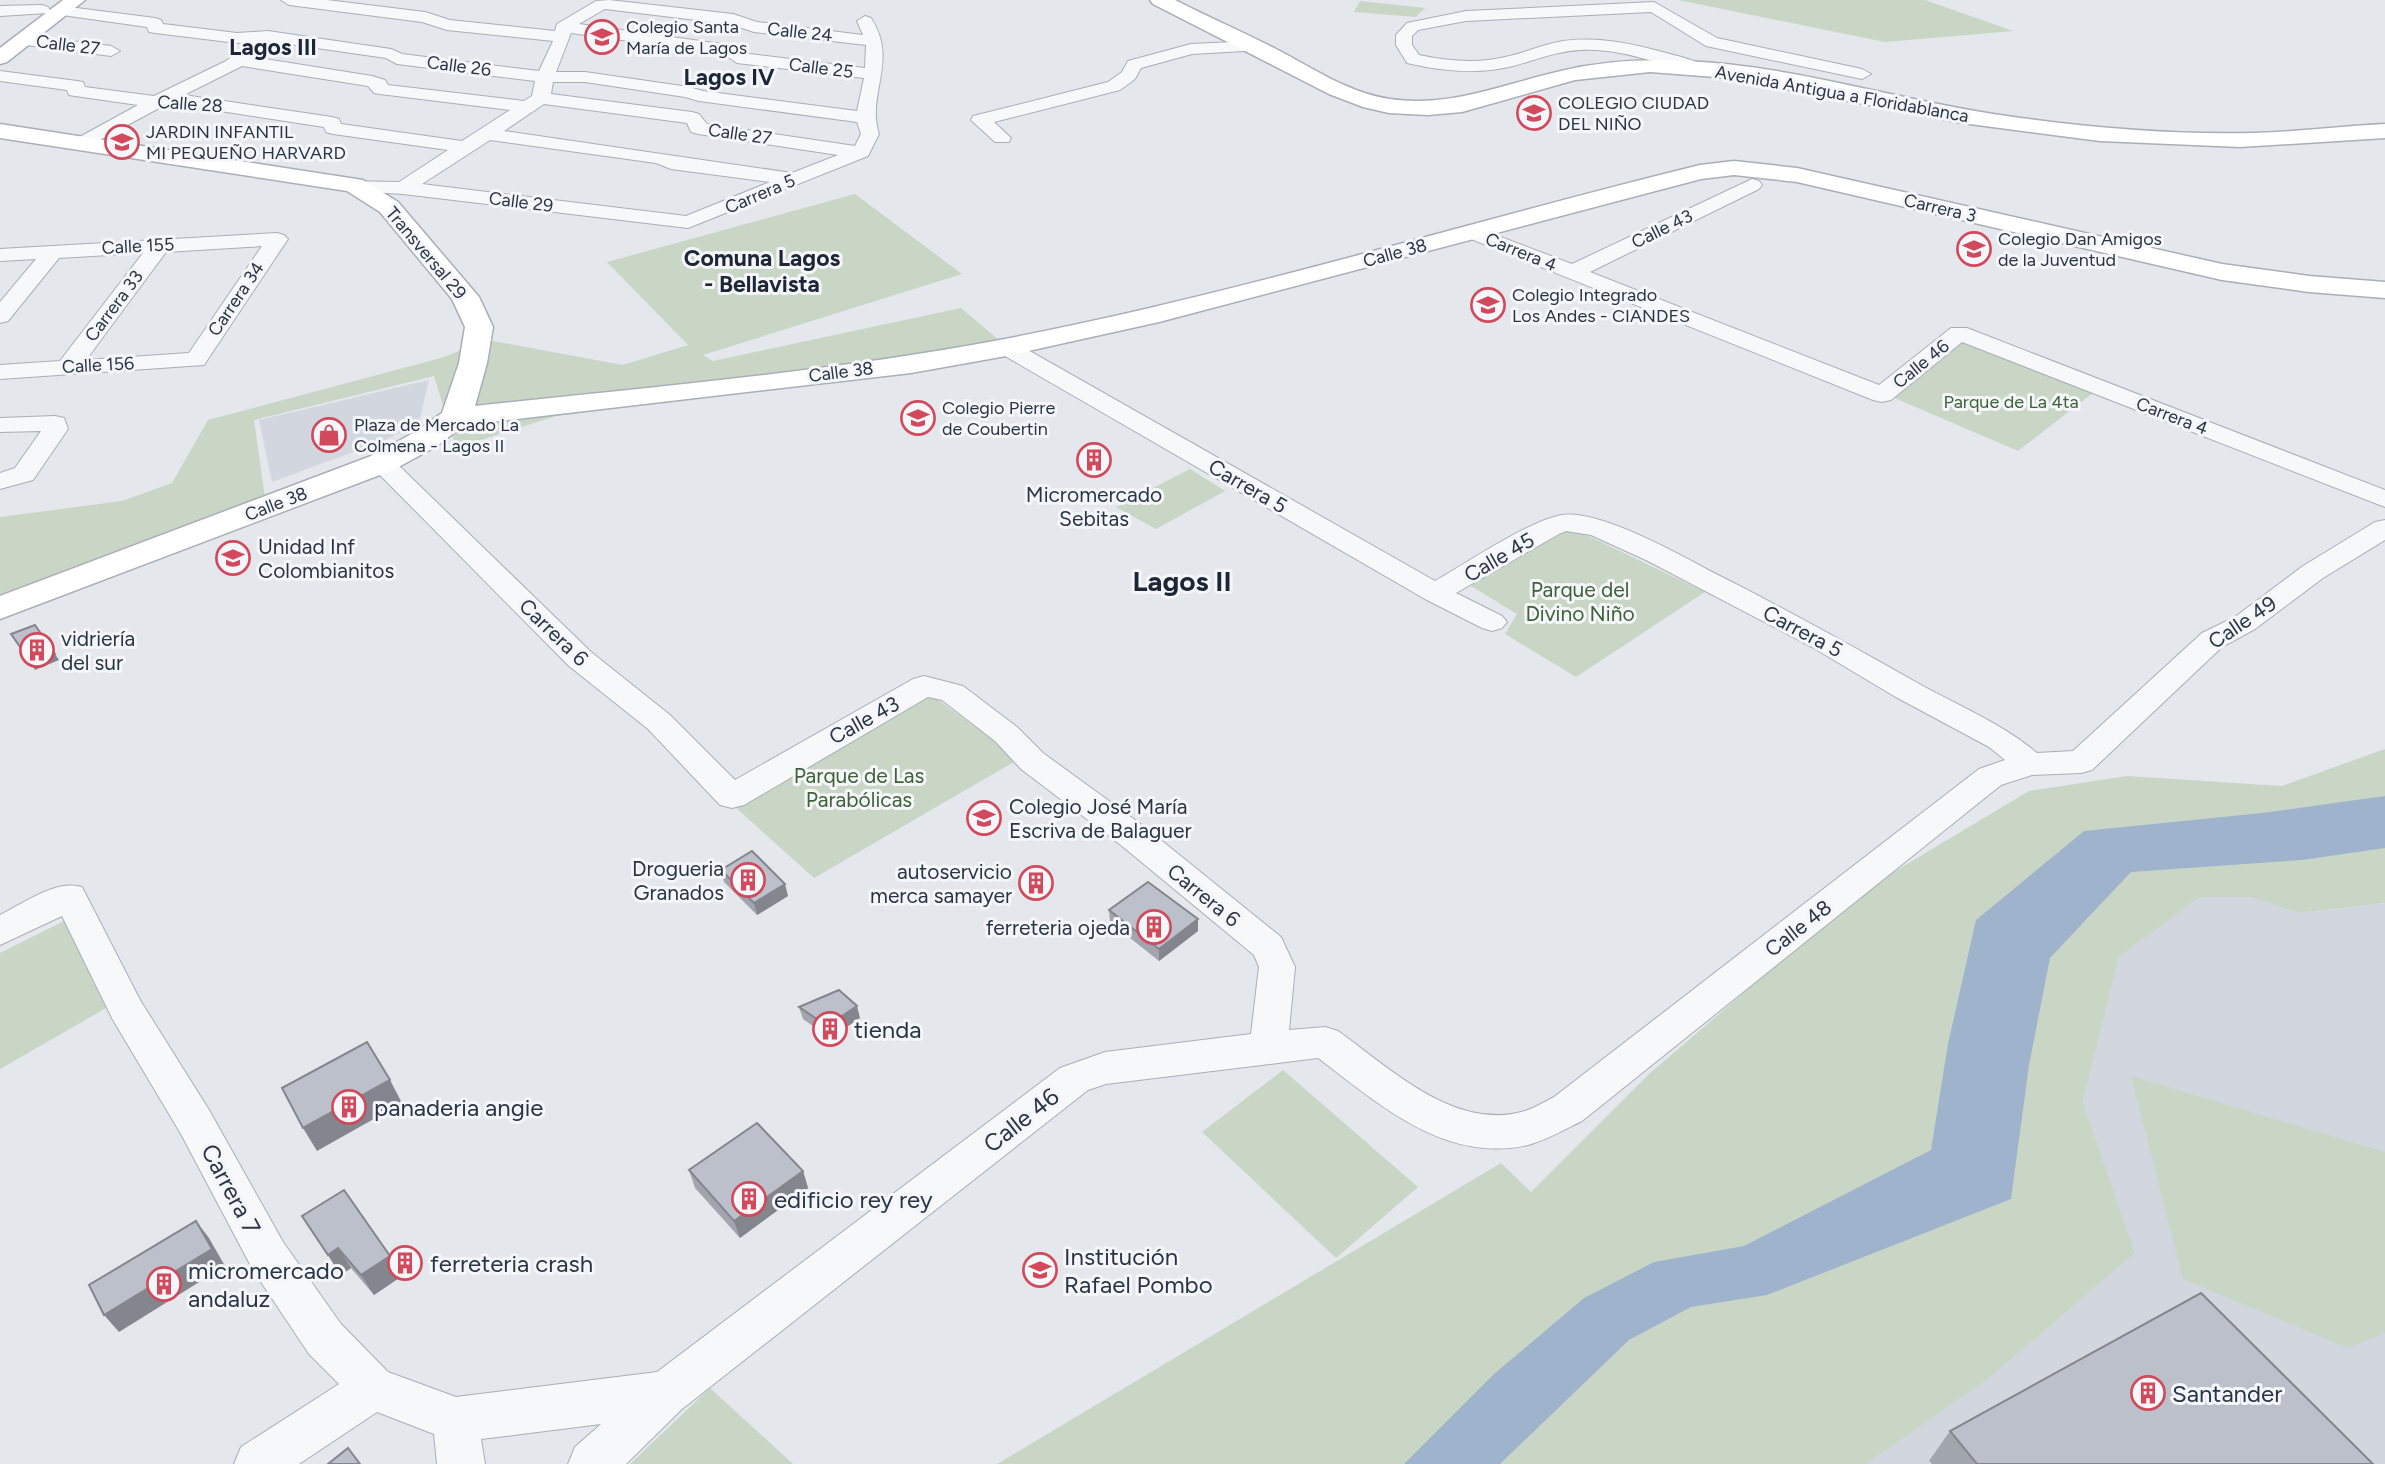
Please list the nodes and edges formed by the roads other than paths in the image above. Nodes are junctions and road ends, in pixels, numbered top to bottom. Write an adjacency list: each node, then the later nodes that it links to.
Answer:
1 (1160, 0): 7 (street, Avenida Antigua a Floridablanca)
2 (58, 5): 4 (street, Calle 26); 5 (street, Calle 26); 9 (street); 10 (street)
3 (1534, 7): 17 (street); 19 (street)
4 (0, 11)
5 (280, 15): 8 (street, Calle 25); 16 (street); 21 (street, Calle 26)
6 (865, 21): 11 (street)
7 (1214, 28): 12 (street, Avenida Antigua a Floridablanca); 13 (street)
8 (563, 32): 11 (street, Calle 24); 18 (street, Calle 25); 21 (street)
9 (24, 40): 14 (street, Calle 27); 15 (street)
10 (0, 41)
11 (874, 41): 18 (street)
12 (1256, 46): 13 (street); 17 (street, Avenida Antigua a Floridablanca)
13 (1191, 49): 28 (street)
14 (111, 51)
15 (0, 58)
16 (239, 60): 22 (street); 23 (street, Calle 27)
17 (1696, 68): 26 (street, Avenida Antigua a Floridablanca)
18 (874, 74): 24 (street)
19 (1862, 74)
20 (0, 76): 22 (street, Calle 28)
21 (545, 77): 23 (street); 24 (street, Calle 26)
22 (156, 102): 29 (street); 30 (street, Calle 28)
23 (535, 103): 27 (street); 31 (street, Calle 27)
24 (865, 117): 31 (street)
25 (0, 131): 29 (street)
26 (2385, 131)
27 (488, 134): 30 (street); 33 (street)
28 (1002, 138)
29 (83, 143): 34 (street)
30 (466, 147): 36 (street)
31 (861, 152): 33 (street, Carrera 5)
32 (1700, 172): 38 (street, Calle 38); 44 (street, Carrera 3)
33 (795, 179): 37 (street, Carrera 5)
34 (354, 185): 36 (street, Calle 29); 52 (street, Transversal 29)
35 (1752, 185): 43 (street, Calle 43)
36 (403, 188): 37 (street, Calle 29)
37 (688, 222)
38 (1473, 233): 43 (street, Carrera 4); 47 (street, Calle 38)
39 (277, 239): 40 (street, Calle 155); 48 (street, Carrera 34)
40 (160, 245): 41 (street, Calle 155); 49 (street, Carrera 33)
41 (53, 252): 42 (street, Calle 155); 45 (street)
42 (0, 255)
43 (1573, 272): 51 (street, Carrera 4)
44 (2385, 290)
45 (0, 316)
46 (1959, 333): 51 (street, Calle 46); 56 (street, Carrera 4)
47 (1006, 347): 52 (street, Calle 38); 59 (street, Carrera 5)
48 (195, 360): 49 (street, Calle 156)
49 (68, 367): 50 (street, Calle 156)
50 (0, 372)
51 (1882, 395)
52 (456, 417): 54 (street, Calle 38)
53 (0, 425): 55 (street)
54 (382, 463): 60 (street, Calle 38); 65 (street, Carrera 6)
55 (9, 480)
56 (2385, 499)
57 (1564, 523): 59 (street, Calle 45); 64 (street, Carrera 5)
58 (2385, 528): 63 (street, Calle 49)
59 (1435, 593): 61 (street, Carrera 5)
60 (0, 608)
61 (1492, 622)
62 (924, 686): 65 (street, Calle 43); 67 (street, Carrera 6)
63 (2081, 762): 64 (street, Calle 48)
64 (2030, 764): 68 (street, Calle 48)
65 (732, 796)
66 (0, 931): 69 (street, Carrera 7)
67 (1268, 1047): 68 (street, Calle 46); 70 (street, Calle 46)
68 (1527, 1128)
69 (373, 1388): 71 (street, Carrera 7); 72 (street)
70 (666, 1393): 71 (street, Carrera 7); 73 (street, Calle 46)
71 (459, 1442)
72 (258, 1464)
73 (592, 1464)

